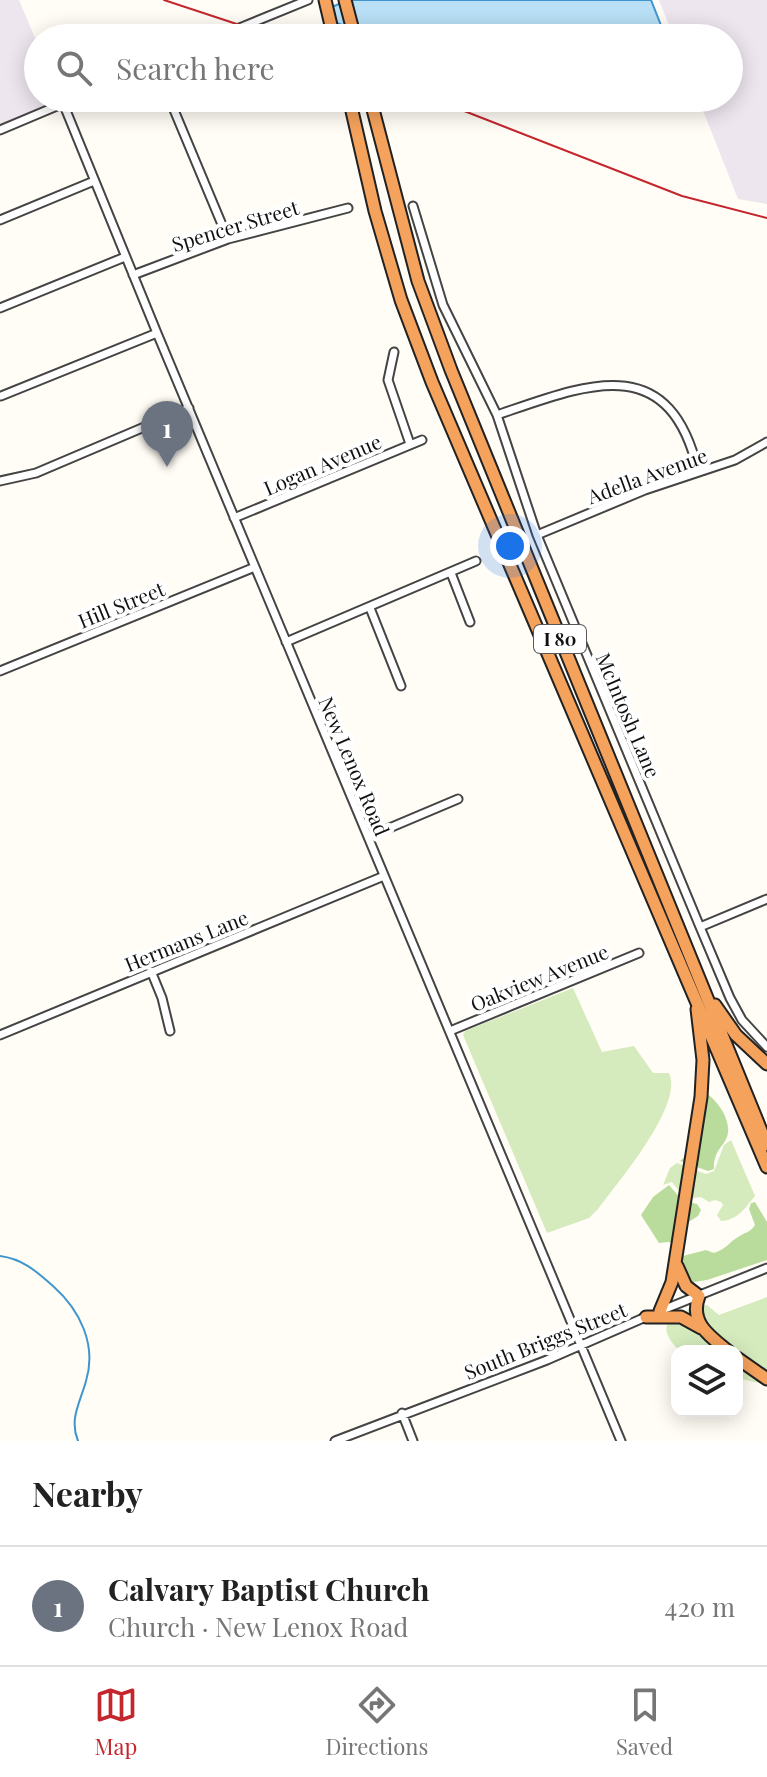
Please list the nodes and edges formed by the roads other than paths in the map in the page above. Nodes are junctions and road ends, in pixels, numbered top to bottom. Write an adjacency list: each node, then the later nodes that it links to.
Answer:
1 (308, 0): 4 (street)
2 (325, 0): 5 (highway)
3 (345, 0): 6 (highway)
4 (249, 24)
5 (331, 24)
6 (351, 24)
7 (42, 112): 12 (street)
8 (67, 112): 13 (street, New Lenox Road)
9 (175, 112): 17 (street)
10 (352, 112): 49 (highway, I 80)
11 (374, 112): 47 (highway, I 80)
12 (0, 130)
13 (94, 181): 16 (street); 18 (street, New Lenox Road)
14 (413, 206): 25 (street, McIntosh Lane)
15 (348, 208): 17 (street, Spencer Street)
16 (0, 220)
17 (228, 239): 19 (street, Spencer Street)
18 (125, 257): 19 (street, New Lenox Road); 20 (street)
19 (133, 275): 21 (street, New Lenox Road)
20 (0, 308)
21 (157, 333): 23 (street); 24 (street, New Lenox Road)
22 (394, 352): 28 (street)
23 (1, 396)
24 (189, 408): 30 (street); 31 (street, New Lenox Road)
25 (497, 415): 29 (street); 32 (street, McIntosh Lane)
26 (422, 440): 28 (street, Logan Avenue)
27 (767, 442): 29 (street, Adella Avenue)
28 (410, 444): 31 (street, Logan Avenue)
29 (698, 471): 32 (street, Adella Avenue)
30 (0, 481)
31 (234, 518): 34 (street, New Lenox Road)
32 (537, 535): 45 (street, McIntosh Lane)
33 (476, 561): 35 (street)
34 (255, 567): 38 (street, New Lenox Road); 39 (street, Hill Street)
35 (451, 573): 36 (street); 37 (street)
36 (370, 608): 38 (street); 40 (street)
37 (470, 622)
38 (286, 642): 42 (street, New Lenox Road)
39 (0, 671)
40 (401, 686)
41 (458, 799): 42 (street)
42 (368, 837): 43 (street, New Lenox Road)
43 (384, 876): 48 (street, Hermans Lane); 51 (street, New Lenox Road)
44 (767, 899): 45 (street)
45 (700, 927): 53 (street, McIntosh Lane)
46 (639, 953): 51 (street, Oakview Avenue)
47 (695, 970): 54 (highway); 55 (highway, I 80)
48 (151, 971): 50 (street); 52 (street, Hermans Lane)
49 (697, 1000): 56 (highway, I 80); 57 (highway)
50 (170, 1031)
51 (450, 1031): 63 (street, New Lenox Road)
52 (0, 1035)
53 (767, 1047)
54 (767, 1064)
55 (767, 1145)
56 (767, 1167)
57 (676, 1261): 59 (highway); 60 (highway)
58 (767, 1268): 59 (street, South Briggs Street)
59 (699, 1296): 60 (street, South Briggs Street); 62 (highway)
60 (660, 1311): 61 (street, South Briggs Street)
61 (646, 1317): 62 (highway); 63 (street, South Briggs Street)
62 (701, 1328): 64 (highway)
63 (581, 1345): 67 (street, South Briggs Street); 70 (street, New Lenox Road)
64 (721, 1345)
65 (743, 1362): 66 (highway)
66 (767, 1379)
67 (402, 1413): 68 (street, South Briggs Street); 69 (street)
68 (335, 1441)
69 (413, 1441)
70 (621, 1441)

